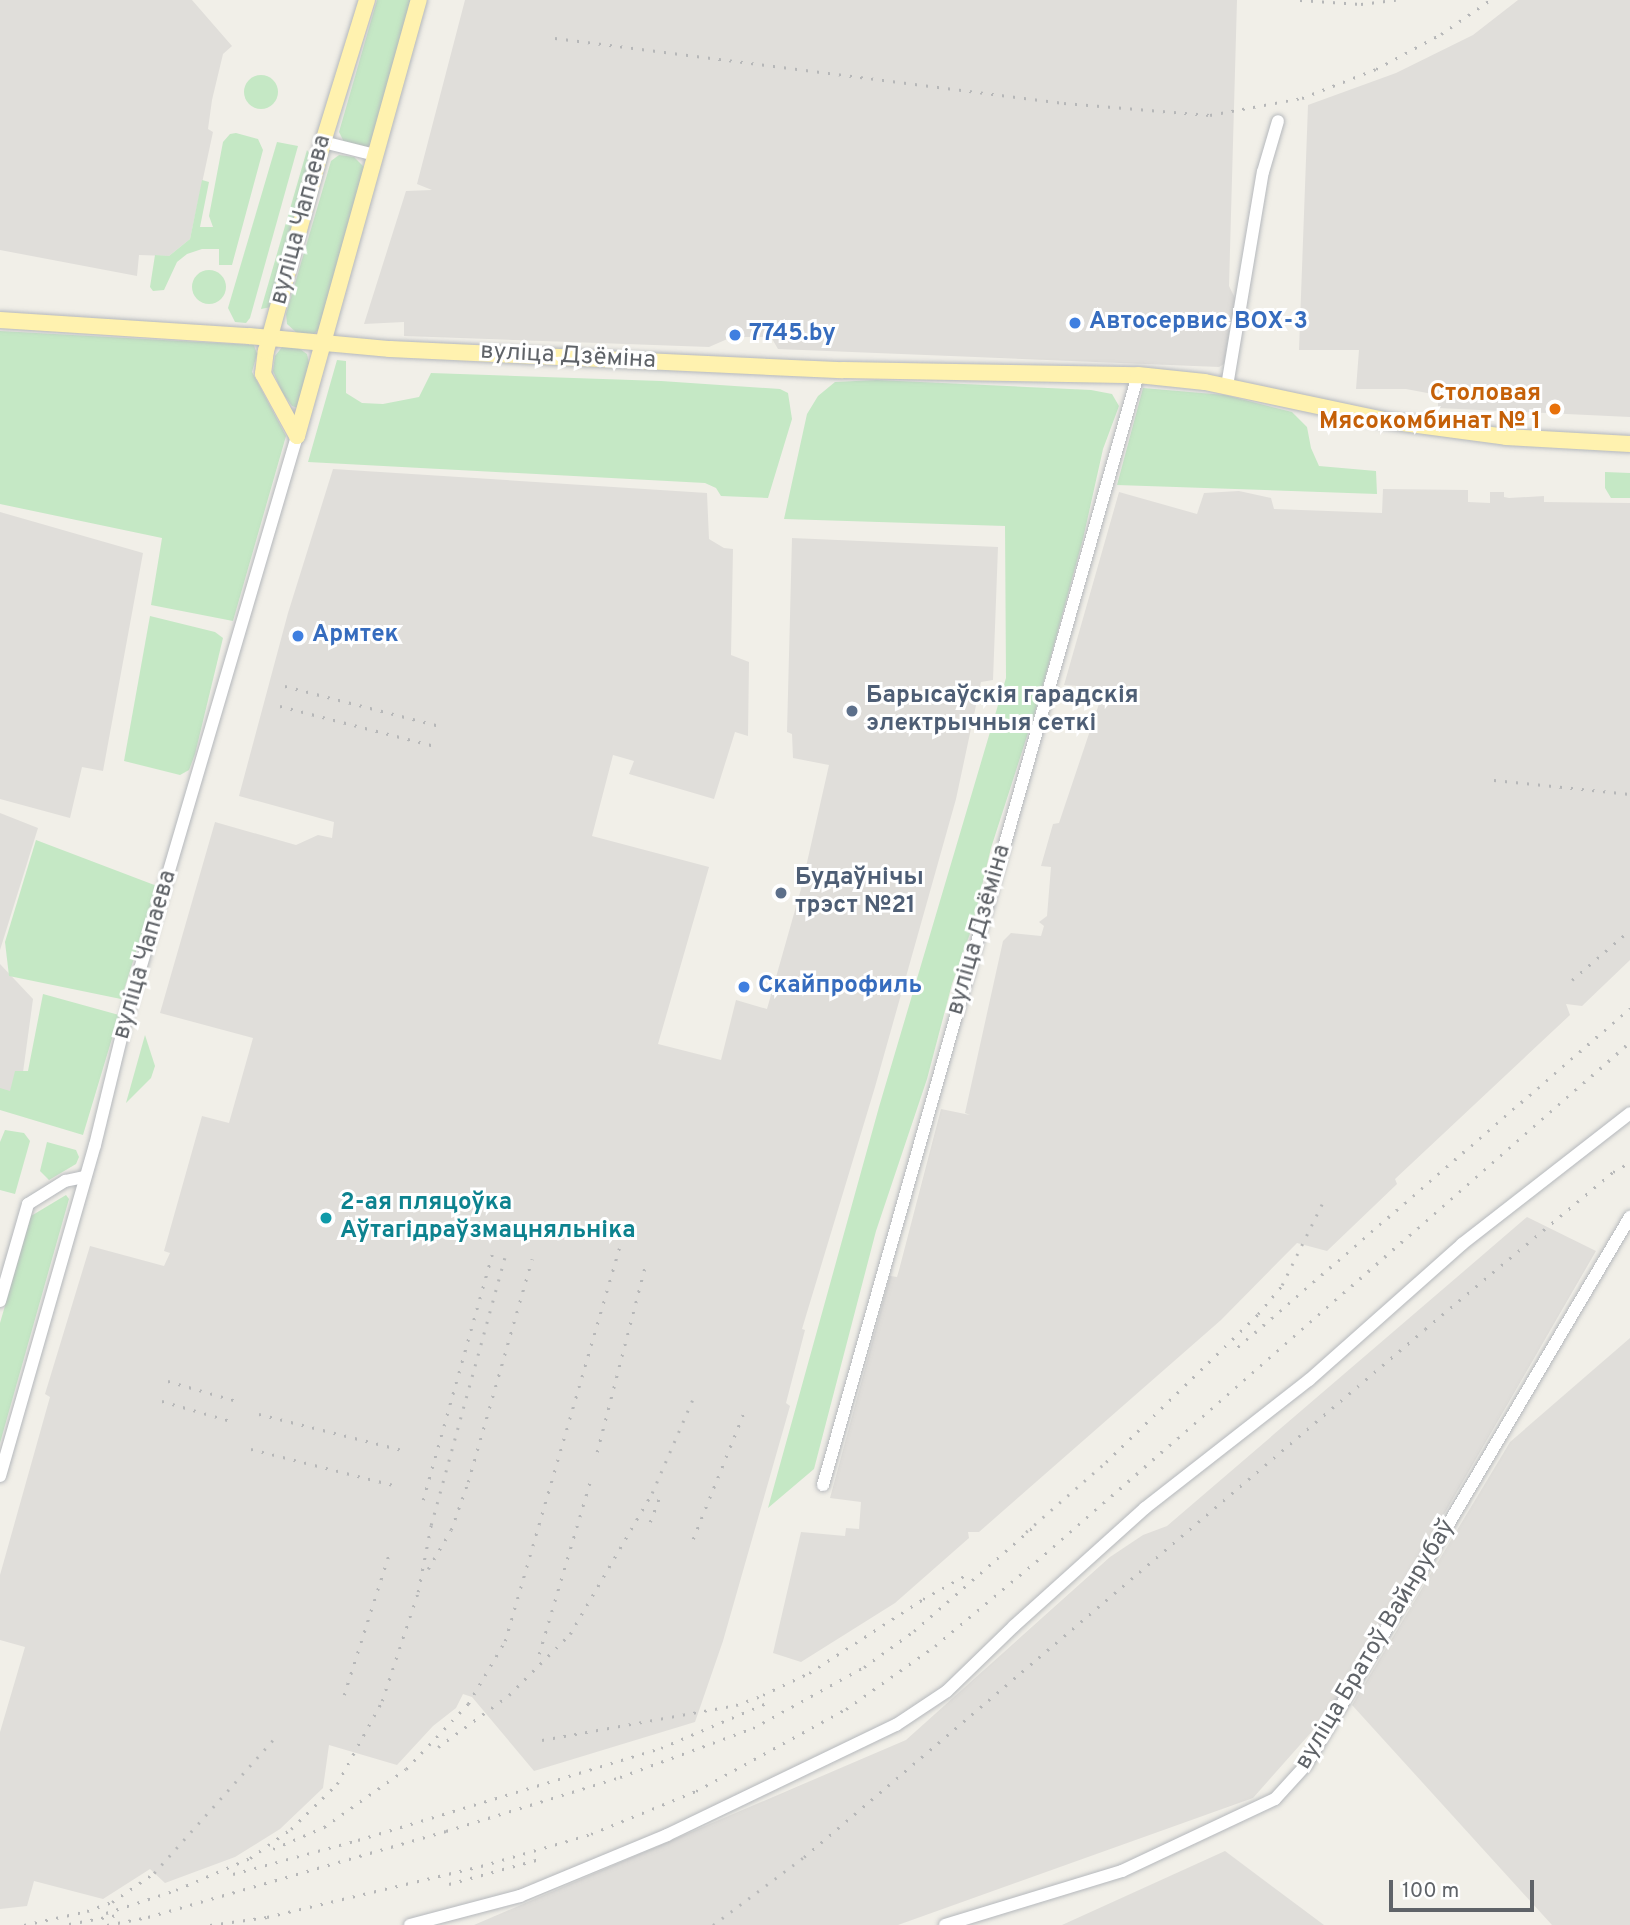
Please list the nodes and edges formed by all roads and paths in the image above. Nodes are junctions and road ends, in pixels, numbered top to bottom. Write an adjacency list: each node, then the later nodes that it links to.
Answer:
1 (367, 0): 4 (main road, вуліца Чапаева)
2 (419, 0): 5 (main road, вуліца Чапаева)
3 (1278, 121): 10 (street)
4 (323, 142): 5 (street); 7 (main road, вуліца Чапаева)
5 (375, 155): 8 (main road, вуліца Чапаева)
6 (0, 320): 7 (main road, вуліца Дзёміна)
7 (270, 337): 8 (main road, вуліца Дзёміна); 11 (main road, вуліца Чапаева)
8 (323, 344): 9 (main road, вуліца Дзёміна); 11 (main road, вуліца Чапаева)
9 (1138, 375): 10 (main road, вуліца Дзёміна); 18 (street, вуліца Дзёміна)
10 (1227, 386): 12 (main road, вуліца Дзёміна)
11 (296, 436): 14 (street, вуліца Чапаева)
12 (1630, 444)
13 (1630, 1113): 19 (street)
14 (84, 1177): 16 (street); 17 (street, вуліца Чапаева)
15 (1630, 1217): 20 (street, вуліца Братоў Вайнрубаў)
16 (0, 1301)
17 (0, 1476)
18 (823, 1485)
19 (410, 1925)
20 (945, 1925)

